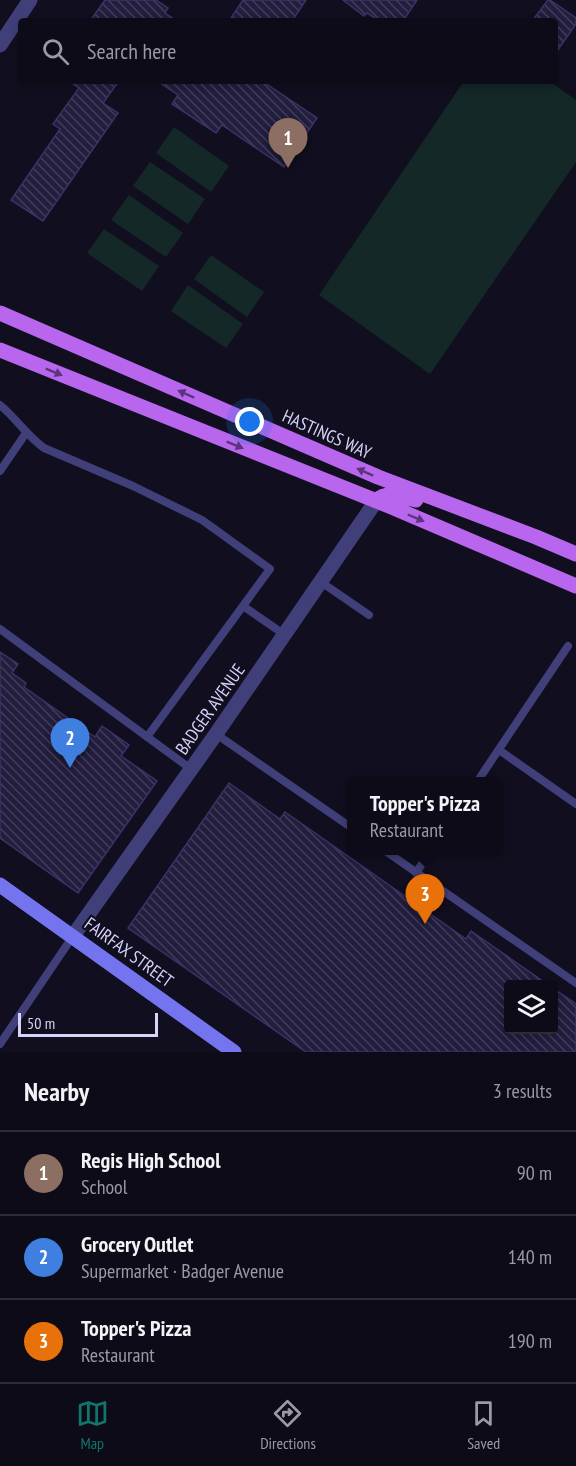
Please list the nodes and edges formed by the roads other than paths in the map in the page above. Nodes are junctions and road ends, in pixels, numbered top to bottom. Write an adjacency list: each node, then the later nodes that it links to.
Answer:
1 (30, 0): 2 (street)
2 (0, 45)
3 (0, 313): 9 (main road, HASTINGS WAY, one-way to 3)
4 (0, 350): 8 (main road, one-way to 8)
5 (0, 405): 6 (lane)
6 (26, 433): 7 (lane); 13 (lane)
7 (0, 471)
8 (376, 501): 9 (main road); 11 (street, BADGER AVENUE); 12 (main road, one-way to 12)
9 (536, 537): 10 (main road, HASTINGS WAY)
10 (576, 554)
11 (321, 582): 14 (lane); 16 (street, BADGER AVENUE)
12 (576, 586)
13 (243, 606): 16 (lane); 19 (lane)
14 (369, 615)
15 (0, 629): 19 (lane)
16 (285, 635): 18 (street, BADGER AVENUE)
17 (568, 646): 20 (lane)
18 (216, 734): 21 (street, BADGER AVENUE); 24 (lane)
19 (147, 737): 21 (lane)
20 (499, 750): 22 (lane); 23 (lane)
21 (191, 769): 29 (street, BADGER AVENUE)
22 (480, 777)
23 (576, 804)
24 (347, 825)
25 (391, 855): 27 (lane)
26 (428, 855): 27 (lane)
27 (416, 873): 30 (lane)
28 (0, 885): 29 (street, FAIRFAX STREET)
29 (73, 936): 31 (lane); 32 (street, FAIRFAX STREET)
30 (576, 983)
31 (0, 1044)
32 (234, 1052)

